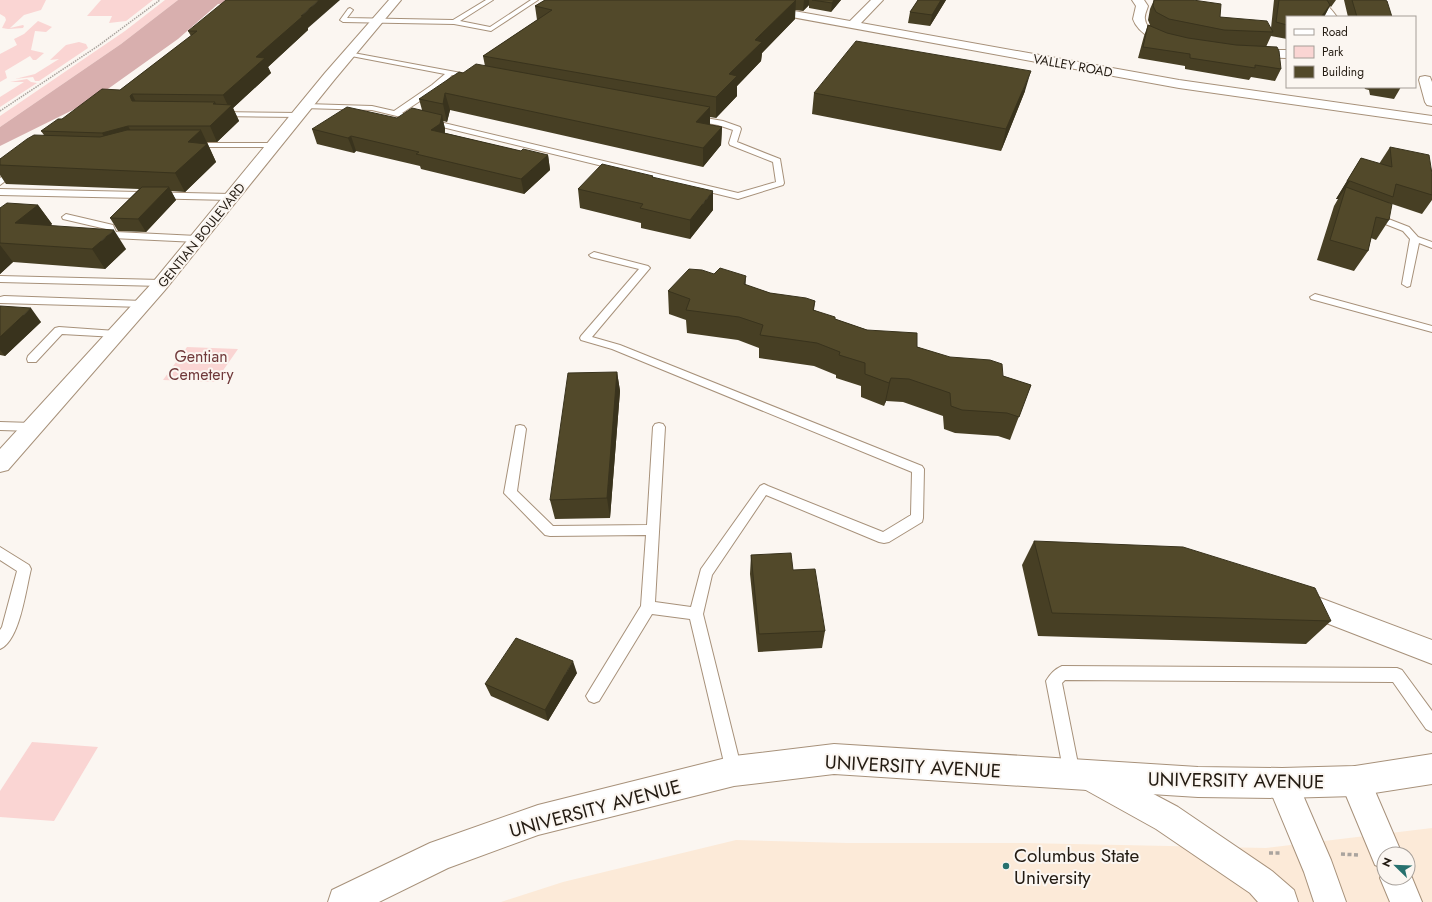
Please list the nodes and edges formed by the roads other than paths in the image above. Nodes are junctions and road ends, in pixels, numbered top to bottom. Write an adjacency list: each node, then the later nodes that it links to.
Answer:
1 (395, 0): 10 (street, GENTIAN BOULEVARD)
2 (490, 0): 11 (lane)
3 (535, 0): 11 (lane)
4 (715, 0): 12 (street, VALLEY ROAD)
5 (877, 0): 12 (street)
6 (1138, 0): 13 (street)
7 (1311, 0): 9 (street)
8 (350, 10): 10 (lane)
9 (1330, 16)
10 (375, 21): 11 (lane); 15 (street, GENTIAN BOULEVARD)
11 (454, 22)
12 (853, 25): 25 (street, VALLEY ROAD)
13 (1186, 45)
14 (1238, 53): 16 (street)
15 (348, 54): 17 (lane); 21 (street, GENTIAN BOULEVARD)
16 (1286, 54)
17 (450, 73): 18 (lane); 23 (lane)
18 (481, 78)
19 (1424, 80): 20 (street)
20 (1432, 102)
21 (302, 110): 22 (lane); 23 (lane); 27 (street, GENTIAN BOULEVARD)
22 (213, 114)
23 (395, 114): 24 (lane)
24 (689, 117)
25 (1432, 120)
26 (185, 145): 27 (lane)
27 (273, 145): 31 (street, GENTIAN BOULEVARD)
28 (23, 163): 29 (lane)
29 (0, 182)
30 (0, 192): 31 (lane)
31 (231, 197): 34 (street, GENTIAN BOULEVARD)
32 (1365, 213): 35 (lane)
33 (66, 217): 34 (lane)
34 (197, 239): 39 (street, GENTIAN BOULEVARD)
35 (1415, 239): 36 (lane); 40 (lane)
36 (1432, 245)
37 (594, 255): 56 (lane)
38 (0, 279): 39 (lane)
39 (161, 283): 43 (street, GENTIAN BOULEVARD)
40 (1407, 284)
41 (1315, 297): 44 (lane)
42 (0, 300): 43 (lane)
43 (143, 304): 45 (street, GENTIAN BOULEVARD)
44 (1432, 329)
45 (116, 334): 46 (lane); 48 (street, GENTIAN BOULEVARD)
46 (32, 359)
47 (0, 426): 48 (lane)
48 (33, 427): 51 (street, GENTIAN BOULEVARD)
49 (659, 427): 52 (lane)
50 (520, 429): 52 (lane)
51 (0, 464)
52 (653, 530): 55 (lane)
53 (0, 553): 57 (lane)
54 (1274, 592): 58 (street)
55 (648, 607): 56 (lane); 59 (lane)
56 (696, 614): 62 (lane)
57 (0, 642)
58 (1432, 652)
59 (594, 696)
60 (1432, 724): 63 (lane)
61 (1432, 769): 64 (street, UNIVERSITY AVENUE)
62 (734, 771): 63 (street, UNIVERSITY AVENUE); 68 (street, UNIVERSITY AVENUE)
63 (1081, 775): 65 (street, UNIVERSITY AVENUE); 69 (street)
64 (1355, 781): 65 (street, UNIVERSITY AVENUE); 66 (street)
65 (1282, 783): 70 (street)
66 (1383, 846)
67 (1399, 886): 71 (street)
68 (344, 902)
69 (1282, 902)
70 (1330, 902)
71 (1406, 902)

